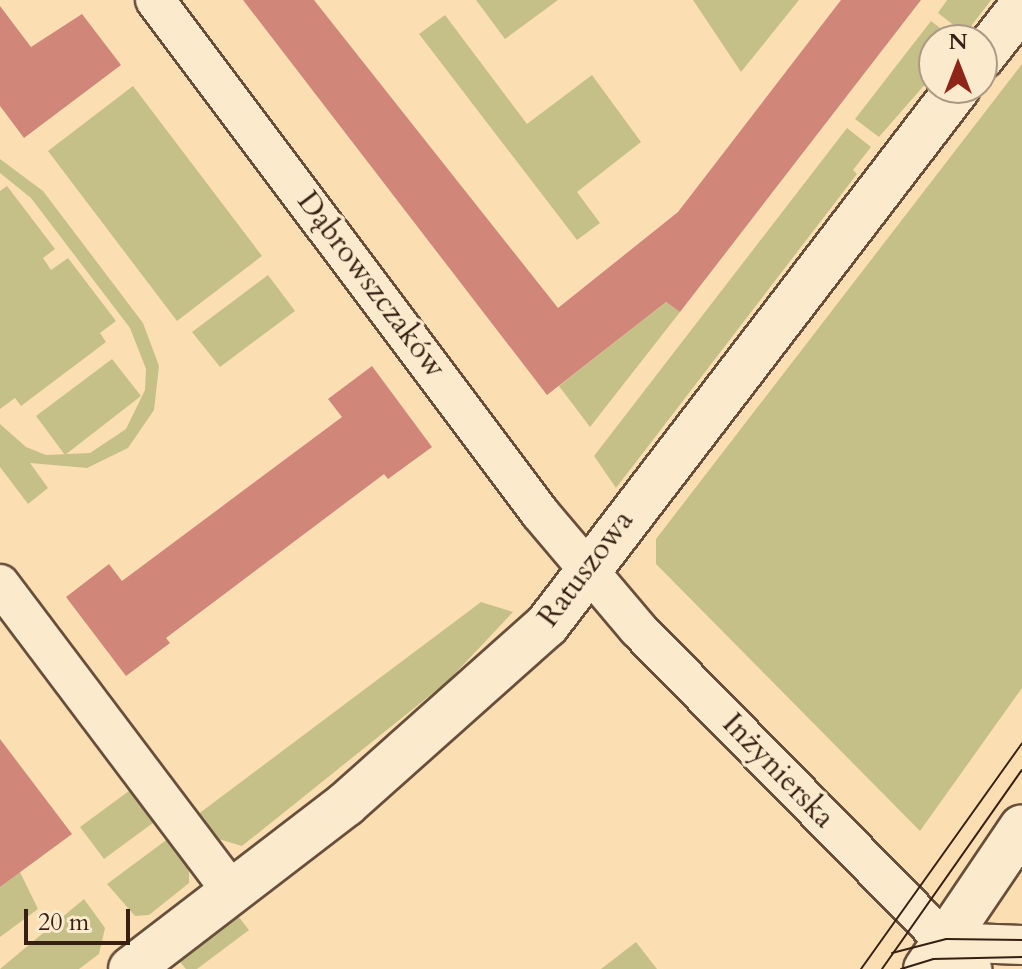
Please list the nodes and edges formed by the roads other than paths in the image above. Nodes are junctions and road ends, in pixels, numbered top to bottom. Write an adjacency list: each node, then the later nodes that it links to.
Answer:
1 (155, 0): 5 (street, Dąbrowszczaków)
2 (1022, 6): 3 (street)
3 (998, 37)
4 (946, 104): 5 (street, Ratuszowa)
5 (588, 569): 8 (street, Ratuszowa); 10 (street, Inżynierska)
6 (8, 595): 8 (street)
7 (1022, 827): 10 (street)
8 (230, 889): 11 (street, Ratuszowa)
9 (1022, 945): 10 (street)
10 (947, 960)
11 (131, 969)

